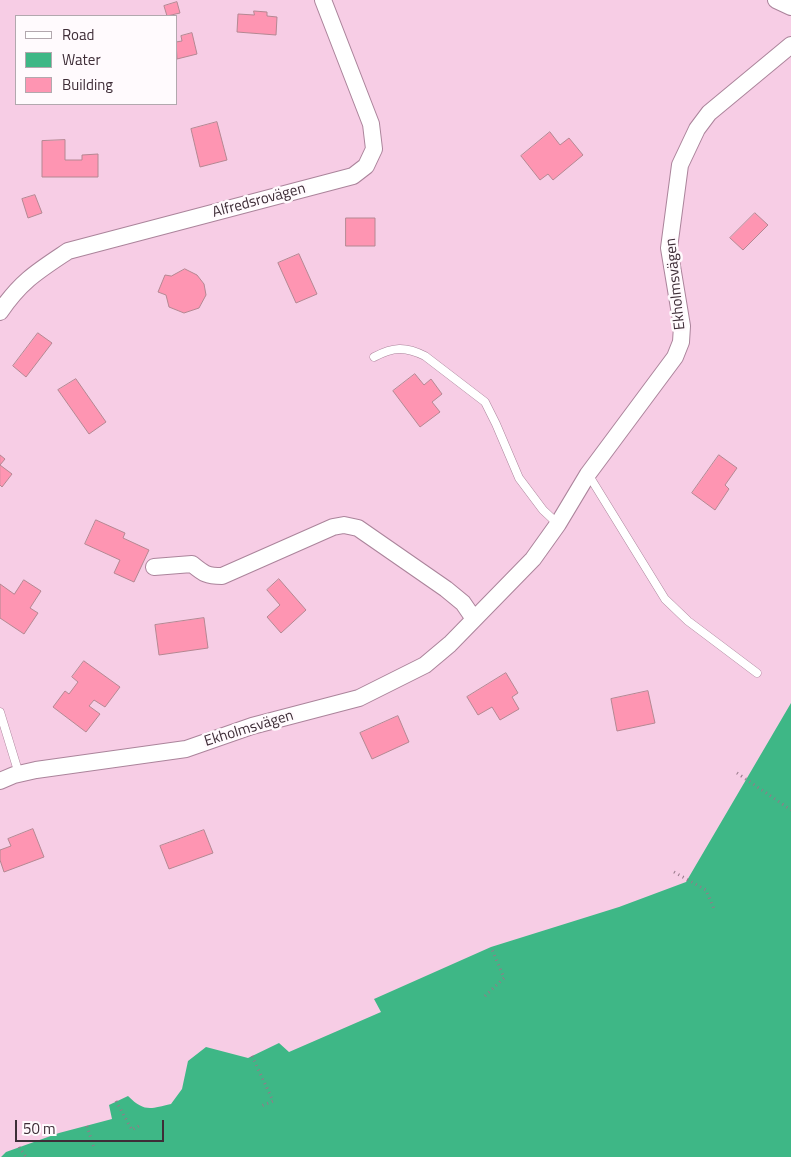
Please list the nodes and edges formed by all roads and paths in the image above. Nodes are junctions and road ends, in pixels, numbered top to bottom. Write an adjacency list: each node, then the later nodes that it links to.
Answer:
1 (323, 0): 5 (street, Alfredsrovägen)
2 (776, 0): 3 (street)
3 (791, 7)
4 (791, 45): 7 (street, Ekholmsvägen)
5 (0, 312)
6 (374, 357): 8 (lane)
7 (588, 474): 8 (street, Ekholmsvägen); 11 (lane)
8 (558, 524): 10 (street, Ekholmsvägen)
9 (154, 567): 10 (street)
10 (474, 620): 14 (street, Ekholmsvägen)
11 (757, 673)
12 (0, 712): 14 (lane)
13 (738, 773): 16 (path)
14 (19, 774): 15 (street, Ekholmsvägen)
15 (0, 782)
16 (791, 810)
17 (674, 872): 18 (path)
18 (714, 909)
19 (492, 948): 20 (path)
20 (485, 996)
21 (252, 1056): 23 (path)
22 (116, 1102): 24 (path)
23 (259, 1107)
24 (142, 1124)
25 (87, 1126): 27 (path)
26 (19, 1148): 28 (path)
27 (94, 1148)
28 (26, 1157)

